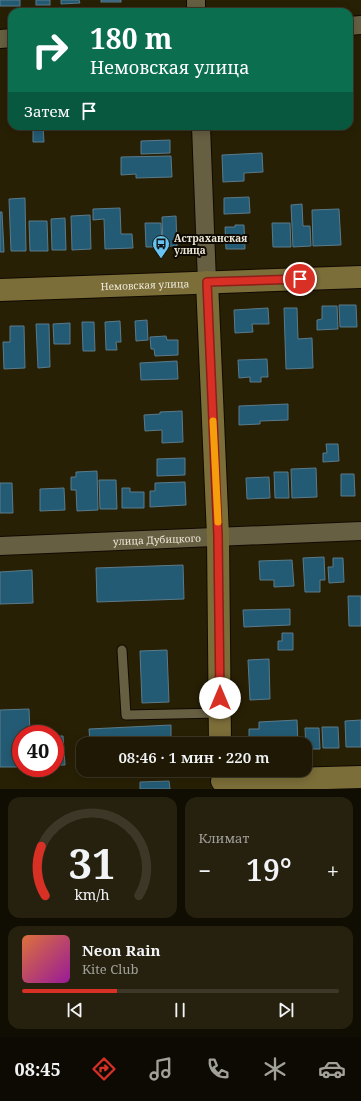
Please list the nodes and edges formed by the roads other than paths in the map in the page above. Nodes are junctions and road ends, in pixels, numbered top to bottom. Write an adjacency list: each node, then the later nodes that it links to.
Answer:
1 (201, 130): 3 (street)
2 (361, 277): 3 (street, Немовская улица)
3 (207, 282): 4 (street, Немовская улица); 6 (street)
4 (0, 290)
5 (361, 531): 6 (street, улица Дубицкого)
6 (218, 536): 7 (street, улица Дубицкого); 9 (street)
7 (0, 546)
8 (122, 650): 9 (lane)
9 (220, 713): 10 (street)
10 (220, 737)
11 (361, 777): 12 (street)
12 (222, 780)

